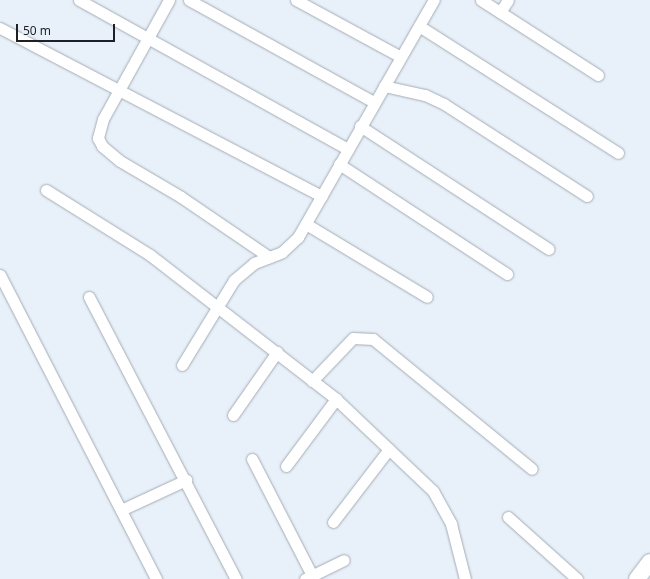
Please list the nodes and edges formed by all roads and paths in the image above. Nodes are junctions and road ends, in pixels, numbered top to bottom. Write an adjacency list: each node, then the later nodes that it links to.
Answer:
1 (78, 0): 11 (street)
2 (169, 0): 11 (street)
3 (189, 0): 16 (street)
4 (296, 0): 12 (street)
5 (434, 0): 9 (street)
6 (481, 0): 8 (street)
7 (508, 0): 8 (street)
8 (500, 12): 13 (street)
9 (418, 26): 12 (street); 19 (street)
10 (0, 28): 15 (street)
11 (148, 38): 15 (street); 18 (street)
12 (401, 57): 14 (street)
13 (598, 75)
14 (384, 86): 16 (street); 23 (street)
15 (118, 91): 22 (street); 26 (street)
16 (374, 102): 17 (street)
17 (360, 126): 18 (street); 25 (street)
18 (348, 149): 20 (street)
19 (618, 153)
20 (339, 164): 22 (street); 27 (street)
21 (46, 190): 31 (street)
22 (322, 196): 24 (street)
23 (587, 196)
24 (306, 224): 26 (street); 30 (street)
25 (549, 249)
26 (269, 257): 31 (street)
27 (507, 274)
28 (0, 275): 42 (street)
29 (89, 296): 41 (street)
30 (427, 297)
31 (218, 306): 32 (street); 33 (street)
32 (277, 352): 34 (street); 36 (street)
33 (182, 365)
34 (312, 381): 35 (street); 40 (street)
35 (336, 400): 37 (street); 39 (street)
36 (233, 415)
37 (388, 449): 44 (street); 50 (street)
38 (252, 459): 47 (street)
39 (286, 466)
40 (532, 469)
41 (186, 480): 42 (street); 49 (street)
42 (121, 510): 48 (street)
43 (508, 517): 51 (street)
44 (333, 522)
45 (344, 560): 47 (street)
46 (650, 562): 52 (street)
47 (309, 577)
48 (156, 579)
49 (236, 579)
50 (465, 579)
51 (577, 579)
52 (637, 579)

